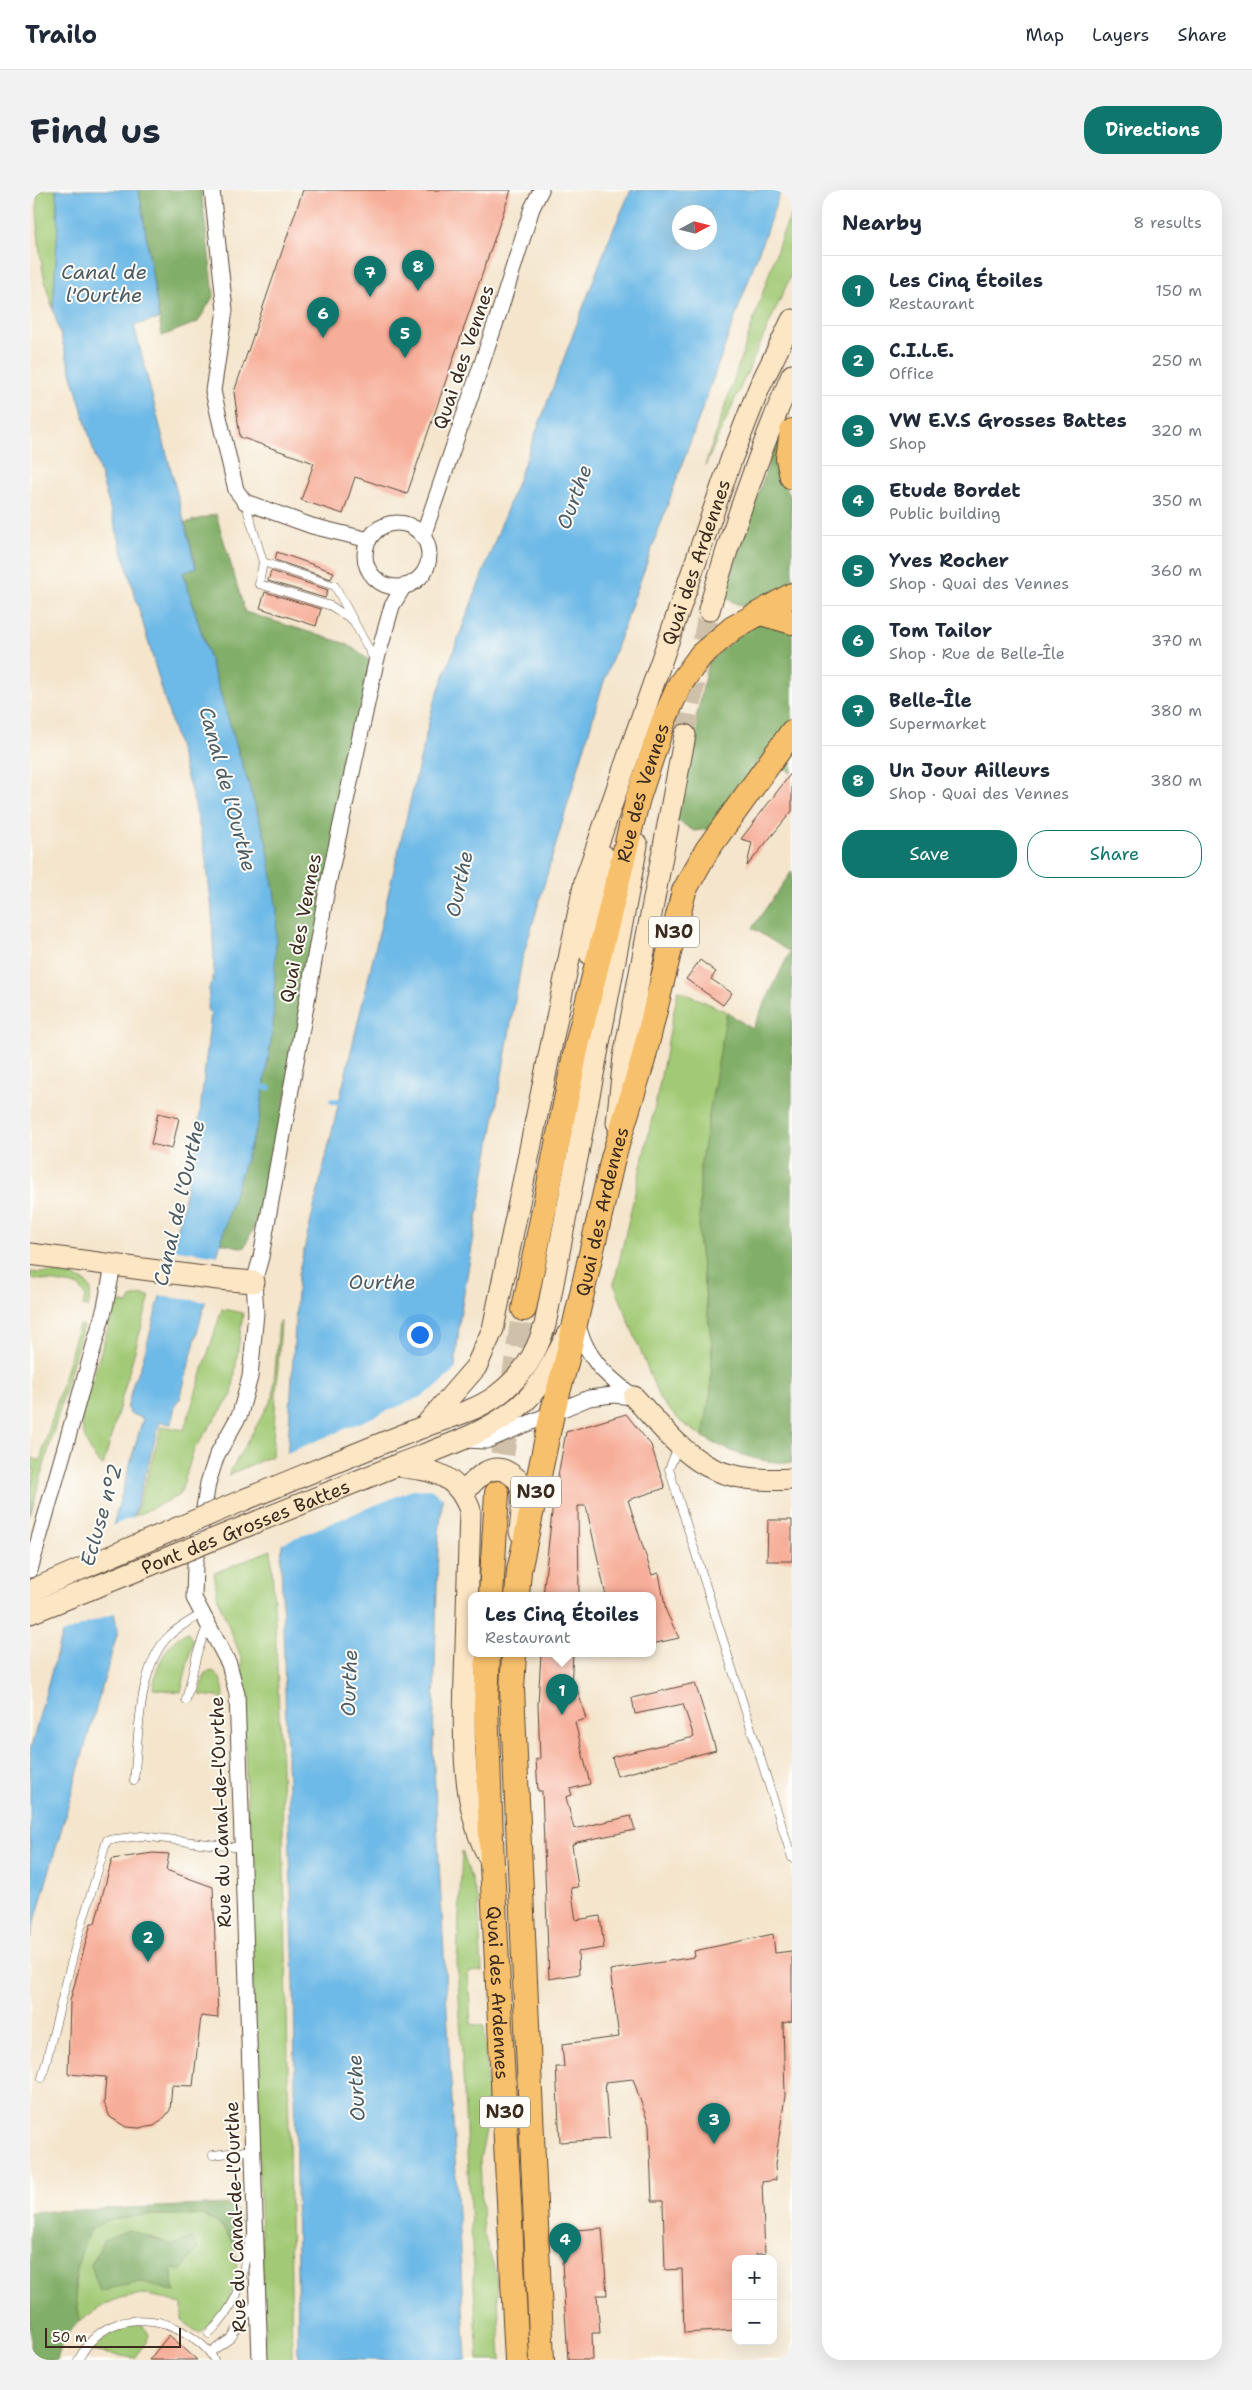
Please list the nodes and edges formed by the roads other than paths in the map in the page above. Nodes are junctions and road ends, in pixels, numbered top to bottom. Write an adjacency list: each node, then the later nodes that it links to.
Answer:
1 (212, 190): 7 (street)
2 (541, 190): 8 (street, Quai des Vennes)
3 (792, 320): 21 (main road, Quai des Ardennes)
4 (792, 375): 13 (main road, Quai des Ardennes)
5 (792, 431): 6 (main road)
6 (792, 477)
7 (245, 502): 9 (street); 10 (lane)
8 (422, 536): 9 (street); 11 (street)
9 (369, 540): 11 (street)
10 (263, 562): 15 (lane); 15 (lane)
11 (404, 586): 17 (street, Quai des Vennes)
12 (792, 595): 14 (main road, Rue des Vennes)
13 (709, 610)
14 (761, 613): 16 (main road); 18 (main road, Rue des Vennes)
15 (356, 622): 17 (lane)
16 (792, 622)
17 (376, 662): 26 (street, Quai des Vennes)
18 (662, 724): 22 (main road, Rue des Vennes); 32 (main road, Pont des Grosses Battes)
19 (792, 732): 23 (main road, N30)
20 (685, 735): 23 (main road, Quai des Ardennes)
21 (611, 809): 22 (main road, Quai des Ardennes); 29 (main road, Quai des Ardennes)
22 (577, 1045): 27 (main road, Quai des Ardennes)
23 (613, 1158): 28 (main road, Quai des Ardennes)
24 (30, 1254): 25 (main road)
25 (113, 1266): 26 (main road); 39 (street)
26 (254, 1282): 45 (street, Rue du Canal-de-l'Ourthe)
27 (524, 1309)
28 (576, 1317): 30 (street); 31 (main road, Quai des Ardennes / N30); 33 (main road, Pont des Grosses Battes)
29 (494, 1330): 32 (main road, Pont des Grosses Battes)
30 (634, 1397): 31 (street); 34 (main road)
31 (552, 1414): 33 (street); 40 (main road, Quai des Ardennes / N30)
32 (424, 1426): 41 (main road, Pont des Grosses Battes, bridge)
33 (460, 1440): 35 (main road, Pont des Grosses Battes)
34 (678, 1446): 36 (main road); 51 (lane)
35 (395, 1466): 37 (main road); 44 (main road, Pont des Grosses Battes, bridge)
36 (792, 1479)
37 (464, 1492): 40 (main road); 52 (main road)
38 (497, 1493): 42 (main road, N30)
39 (30, 1570)
40 (519, 1571): 43 (main road, Quai des Ardennes / N30)
41 (30, 1591)
42 (491, 1592)
43 (517, 1592)
44 (30, 1613)
45 (205, 1618): 48 (lane); 49 (lane); 50 (street, Rue du Canal-de-l'Ourthe)
46 (488, 1657): 52 (main road, Quai des Ardennes / N30)
47 (514, 1657): 56 (main road, Quai des Ardennes / N30)
48 (186, 1700)
49 (134, 1781)
50 (242, 1848): 53 (lane); 54 (street, Rue du Canal-de-l'Ourthe)
51 (792, 1858)
52 (492, 1864): 57 (main road, Quai des Ardennes / N30)
53 (42, 2078)
54 (253, 2150): 55 (lane); 58 (street, Rue du Canal-de-l'Ourthe)
55 (213, 2155)
56 (536, 2213): 57 (main road); 65 (main road, Quai des Ardennes / N30)
57 (510, 2214): 64 (main road, Quai des Ardennes / N30)
58 (256, 2228): 59 (street, Rue du Canal-de-l'Ourthe); 60 (lane)
59 (258, 2298): 61 (lane); 63 (street, Rue du Canal-de-l'Ourthe)
60 (209, 2334)
61 (212, 2356): 62 (lane)
62 (78, 2360)
63 (260, 2360)
64 (517, 2360)
65 (542, 2360)

